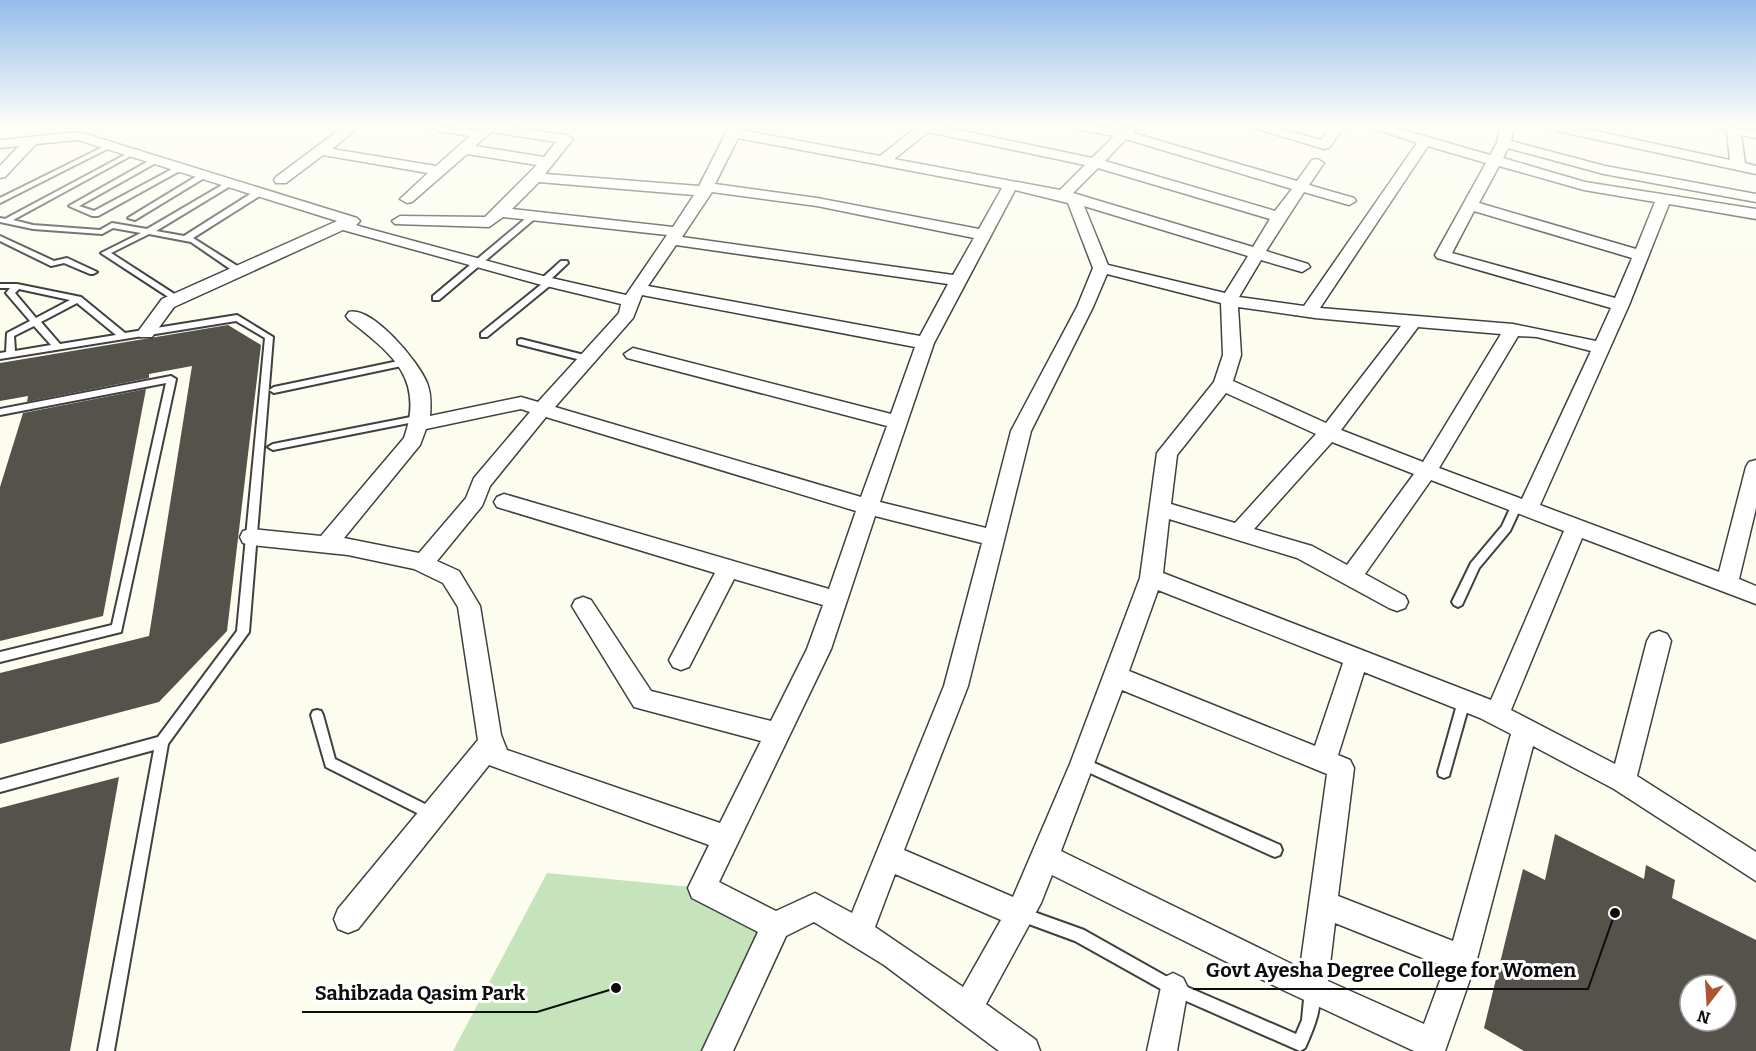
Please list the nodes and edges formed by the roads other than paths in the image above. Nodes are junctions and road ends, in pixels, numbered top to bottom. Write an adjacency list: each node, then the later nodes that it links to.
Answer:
1 (49, 176): 30 (lane)
2 (88, 176): 38 (lane)
3 (128, 176): 4 (lane)
4 (166, 176)
5 (203, 176): 37 (lane)
6 (208, 176): 21 (street)
7 (287, 176): 20 (street)
8 (434, 176): 28 (street)
9 (715, 176): 24 (street)
10 (969, 176): 22 (street)
11 (1082, 176): 26 (street)
12 (1139, 176): 36 (street)
13 (1269, 176): 23 (street)
14 (1307, 176): 23 (street)
15 (1401, 176): 64 (street)
16 (1486, 176): 32 (street)
17 (1547, 176): 29 (street)
18 (1637, 176): 27 (street)
19 (536, 177): 24 (street); 33 (street)
20 (281, 180)
21 (229, 183): 25 (street); 41 (lane)
22 (1011, 184): 26 (street); 42 (street)
23 (1300, 186): 31 (street); 36 (street)
24 (707, 189): 42 (street); 43 (street)
25 (258, 193): 40 (street); 45 (lane)
26 (1063, 195): 46 (street); 50 (street)
27 (1756, 198)
28 (407, 199)
29 (1664, 199): 34 (street); 47 (street)
30 (0, 201)
31 (1349, 201)
32 (1470, 205): 47 (street); 63 (street)
33 (500, 212): 35 (street); 39 (street)
34 (1756, 214)
35 (534, 216): 43 (street); 49 (lane)
36 (1279, 217): 46 (street)
37 (132, 218)
38 (3, 220): 41 (lane)
39 (400, 221)
40 (342, 225): 49 (street); 53 (street)
41 (148, 232): 45 (lane); 61 (lane)
42 (983, 235): 54 (street)
43 (675, 236): 54 (street); 58 (street)
44 (0, 238): 52 (lane)
45 (185, 239): 53 (lane)
46 (1256, 253): 51 (street); 62 (street)
47 (1641, 256): 63 (street)
48 (564, 263): 55 (lane)
49 (479, 264): 55 (street); 59 (lane)
50 (1101, 267): 62 (street); 98 (street)
51 (1302, 267)
52 (93, 272)
53 (239, 272): 61 (street)
54 (958, 281): 73 (street)
55 (547, 282): 58 (street); 70 (lane)
56 (0, 286): 57 (lane)
57 (17, 286): 60 (lane); 66 (lane)
58 (634, 295): 73 (street); 79 (street)
59 (436, 298)
60 (78, 299): 66 (lane); 71 (lane)
61 (176, 299): 69 (street)
62 (1229, 300): 64 (street); 81 (street)
63 (1621, 305): 75 (street)
64 (1309, 312): 67 (street)
65 (355, 316): 80 (street)
66 (37, 321): 74 (lane); 77 (lane)
67 (1414, 321): 68 (street); 87 (street)
68 (1513, 329): 75 (street); 90 (street)
69 (146, 333): 71 (lane); 97 (lane)
70 (484, 335)
71 (124, 337): 74 (lane)
72 (521, 342): 79 (lane)
73 (925, 343): 86 (street)
74 (58, 347): 77 (lane)
75 (1601, 348): 93 (street)
76 (633, 354): 86 (street)
77 (11, 355): 78 (lane)
78 (0, 357)
79 (585, 358): 83 (street)
80 (409, 362): 82 (lane); 85 (street)
81 (1223, 384): 87 (street); 94 (street)
82 (274, 390)
83 (543, 409): 85 (street); 92 (street); 100 (street)
84 (0, 412): 111 (lane)
85 (421, 421): 88 (lane); 99 (street)
86 (898, 422): 92 (street)
87 (1329, 433): 90 (street); 96 (street)
88 (273, 447)
89 (1756, 467): 104 (street)
90 (1427, 471): 93 (street); 102 (street)
91 (504, 502): 101 (street)
92 (868, 507): 98 (street); 106 (street)
93 (1523, 507): 95 (street); 108 (lane)
94 (1159, 508): 96 (street); 103 (street)
95 (1576, 527): 104 (street); 117 (street)
96 (1239, 532): 102 (street)
97 (251, 537): 99 (street); 121 (lane)
98 (994, 538): 130 (street)
99 (326, 545): 100 (street)
100 (423, 563): 120 (street)
101 (729, 568): 106 (street); 113 (street)
102 (1351, 577): 107 (street)
103 (1150, 578): 112 (street); 114 (street)
104 (1727, 583): 105 (street)
105 (1756, 595)
106 (836, 600): 119 (street)
107 (1397, 602)
108 (1458, 602)
109 (582, 606): 119 (street)
110 (1659, 641): 125 (street)
111 (0, 657)
112 (1358, 658): 115 (street); 122 (street)
113 (681, 660)
114 (1114, 676): 122 (street); 123 (street)
115 (1464, 700): 117 (street); 124 (lane)
116 (317, 715): 127 (lane)
117 (1497, 715): 118 (street)
118 (1525, 730): 125 (street); 138 (street)
119 (778, 734): 128 (street)
120 (492, 741): 127 (street); 128 (street)
121 (162, 742): 126 (lane); 143 (lane)
122 (1323, 761): 133 (street)
123 (1083, 764): 129 (lane); 131 (street)
124 (1444, 772)
125 (1623, 781): 132 (street)
126 (0, 786)
127 (433, 814): 135 (street)
128 (727, 838): 136 (street)
129 (1275, 850)
130 (888, 857): 134 (street); 137 (street)
131 (1045, 857): 134 (street); 140 (street)
132 (1756, 867)
133 (1323, 904): 138 (street); 140 (street)
134 (1020, 914): 139 (lane); 141 (street)
135 (348, 919)
136 (776, 926): 137 (street); 144 (street)
137 (858, 933): 141 (street)
138 (1462, 958): 142 (street)
139 (1173, 988): 140 (lane); 146 (street)
140 (1312, 989): 142 (street)
141 (967, 1009): 145 (street)
142 (1431, 1047)
143 (106, 1051)
144 (717, 1051)
145 (1025, 1051)
146 (1162, 1051)

